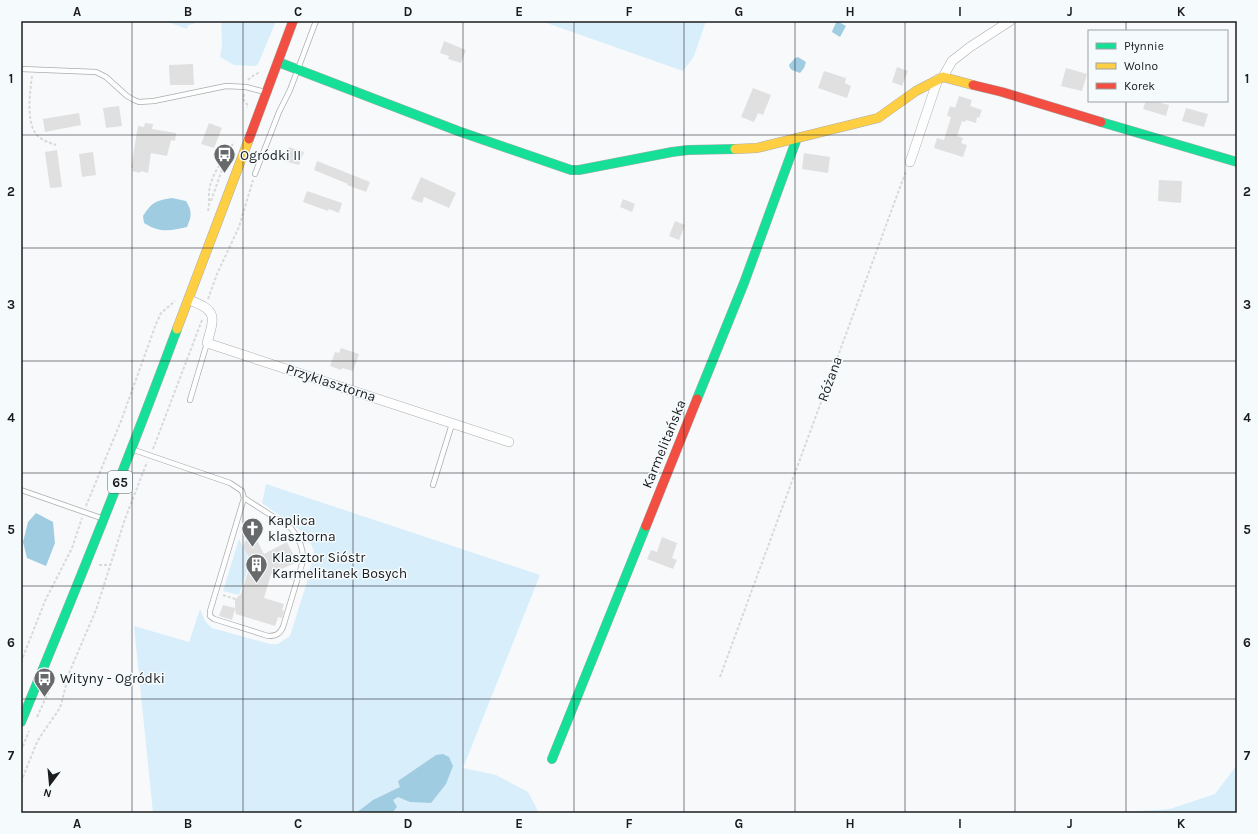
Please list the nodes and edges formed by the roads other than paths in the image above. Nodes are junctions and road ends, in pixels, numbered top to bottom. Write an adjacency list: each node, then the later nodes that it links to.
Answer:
1 (293, 21): 4 (street, 65)
2 (316, 21): 6 (lane)
3 (1010, 21): 7 (street)
4 (278, 62): 6 (street); 8 (street, 65)
5 (21, 69): 8 (lane)
6 (299, 69): 9 (street); 12 (lane)
7 (941, 78): 9 (street); 10 (street); 11 (street)
8 (267, 93): 13 (street, 65)
9 (797, 138): 24 (street, Karmelitańska)
10 (910, 162)
11 (1237, 162)
12 (255, 174)
13 (189, 300): 14 (street); 18 (street, 65)
14 (207, 343): 15 (lane); 16 (street, Przyklasztorna)
15 (190, 400)
16 (452, 423): 17 (street, Przyklasztorna); 19 (lane)
17 (509, 442)
18 (132, 450): 21 (lane); 22 (street, 65)
19 (432, 485)
20 (21, 490): 22 (lane)
21 (244, 498): 21 (lane)
22 (105, 519): 23 (street, 65)
23 (21, 722)
24 (552, 759)

